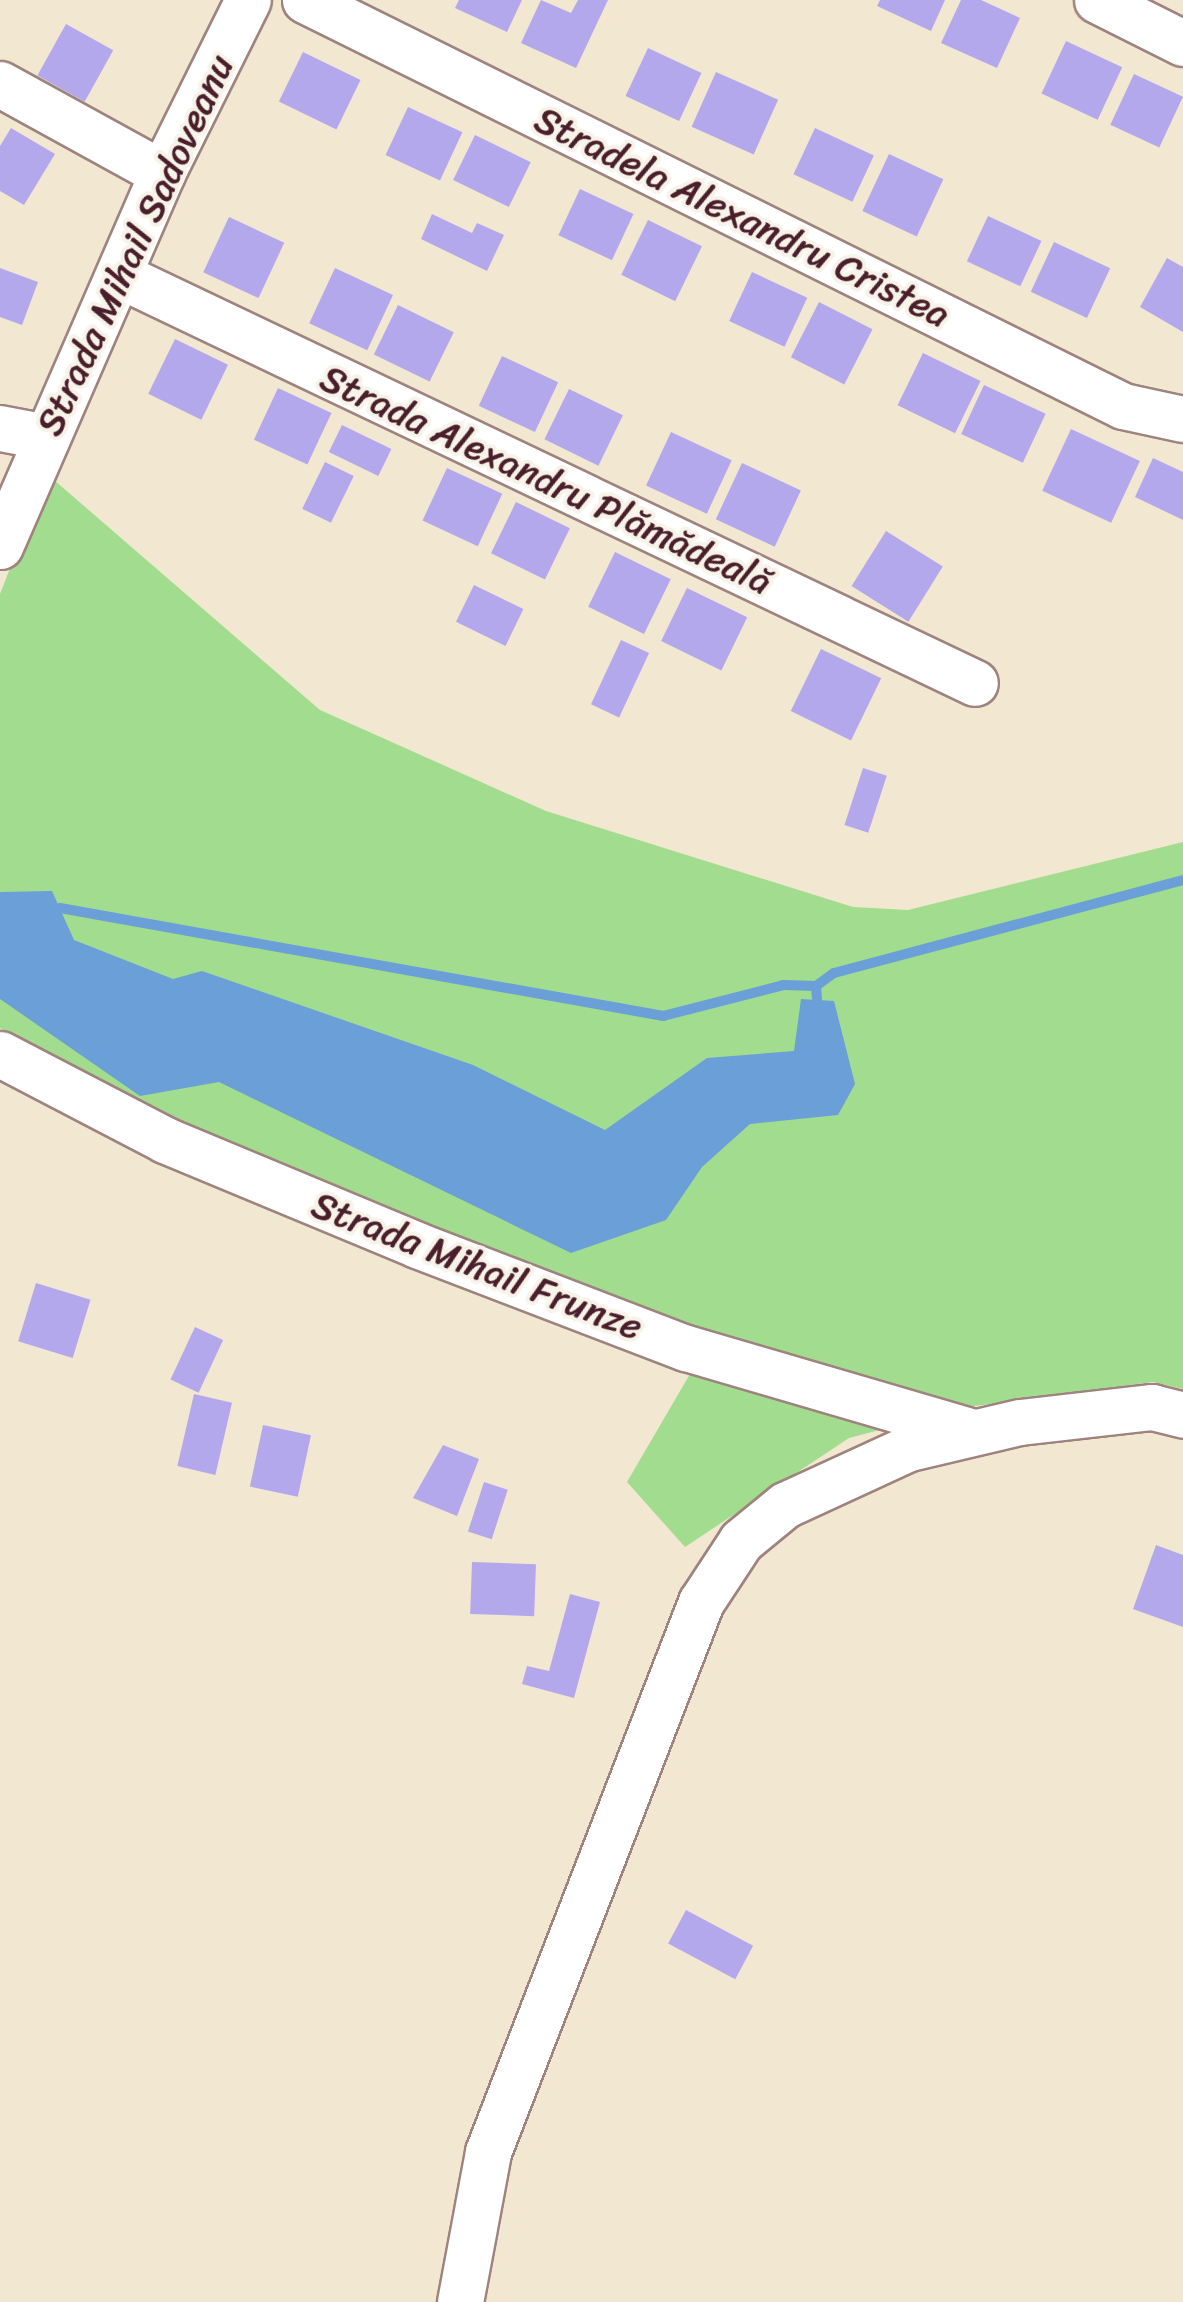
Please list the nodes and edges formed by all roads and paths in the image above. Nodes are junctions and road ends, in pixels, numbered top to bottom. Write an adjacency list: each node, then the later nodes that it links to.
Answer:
1 (248, 0): 6 (street, Strada Mihail Sadoveanu)
2 (305, 0): 8 (street, Stradela Alexandru Cristea)
3 (1097, 0): 4 (street)
4 (1183, 43)
5 (0, 84): 6 (street)
6 (162, 173): 7 (street, Strada Mihail Sadoveanu)
7 (119, 275): 10 (street, Strada Mihail Sadoveanu); 12 (street, Strada Alexandru Plămădeală)
8 (1183, 419)
9 (0, 428): 10 (street)
10 (47, 437): 11 (street, Strada Mihail Sadoveanu)
11 (0, 546)
12 (975, 682)
13 (0, 1054): 15 (street, Strada Mihail Frunze)
14 (1183, 1415): 15 (street)
15 (972, 1432): 16 (street)
16 (460, 2302)

